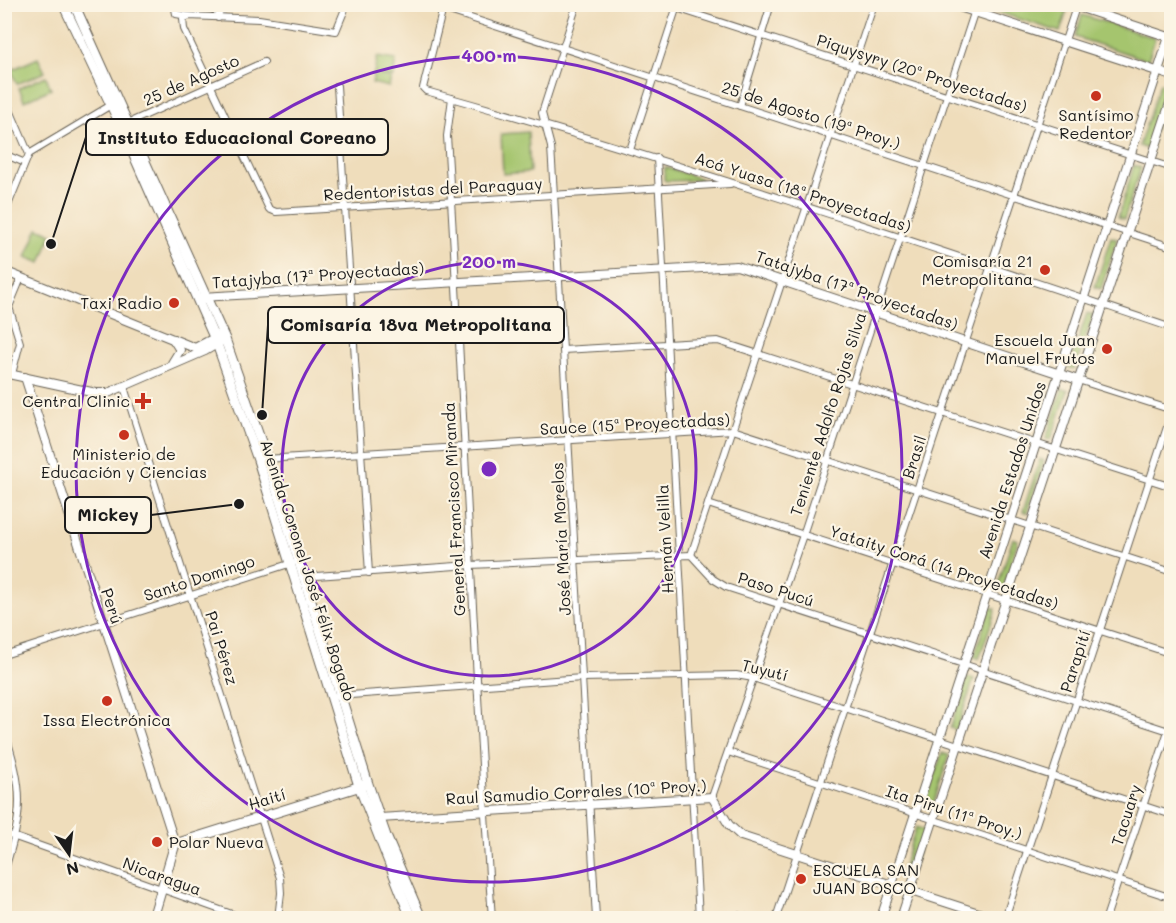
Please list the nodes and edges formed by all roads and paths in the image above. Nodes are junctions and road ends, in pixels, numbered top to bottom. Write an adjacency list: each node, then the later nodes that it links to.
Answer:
1 (63, 4): 32 (main road, Avenida Coronel José Félix Bogado)
2 (74, 4): 34 (main road, Avenida Coronel José Félix Bogado)
3 (174, 4): 15 (street)
4 (221, 4): 16 (street)
5 (347, 4): 16 (street)
6 (577, 4): 20 (street)
7 (664, 4): 12 (street, Piquysyry (20ª Proyectadas))
8 (771, 4): 18 (street)
9 (874, 4): 22 (street)
10 (950, 4): 14 (street)
11 (1074, 5): 17 (street); 19 (street, Brasil)
12 (677, 6): 18 (street, Piquysyry (20ª Proyectadas)); 25 (street)
13 (443, 7): 20 (street, 25 de Agosto (19ª Proy.)); 31 (street, Acá Yuasa (18ª Proyectadas))
14 (976, 8): 19 (street); 28 (street, Teniente Adolfo Rojas Silva)
15 (189, 16): 16 (street); 27 (street)
16 (218, 18)
17 (1171, 35): 23 (street, Avenida Estados Unidos)
18 (761, 36): 22 (street, Piquysyry (20ª Proyectadas)); 33 (street)
19 (1065, 42): 23 (street); 36 (street, Brasil)
20 (562, 48): 25 (street, 25 de Agosto (19ª Proy.)); 35 (street)
21 (264, 62): 27 (street, 25 de Agosto)
22 (853, 65): 28 (street, Piquysyry (20ª Proyectadas)); 37 (street)
23 (1158, 72): 24 (street); 41 (street, Avenida Estados Unidos)
24 (1172, 76)
25 (654, 78): 33 (street, 25 de Agosto (19ª Proy.)); 38 (street)
26 (337, 86): 52 (street)
27 (210, 87): 34 (street, 25 de Agosto); 52 (street, Redentoristas del Paraguay)
28 (947, 95): 36 (street, Piquysyry (20ª Proyectadas)); 45 (street, Teniente Adolfo Rojas Silva)
29 (4, 96): 40 (street)
30 (1172, 97): 43 (street)
31 (452, 98): 35 (street, Acá Yuasa (18ª Proyectadas)); 51 (street, General Francisco Miranda)
32 (111, 105): 40 (street); 67 (main road, Avenida Coronel José Félix Bogado)
33 (740, 106): 37 (street, 25 de Agosto (19ª Proy.))
34 (128, 123): 67 (main road, Avenida Coronel José Félix Bogado)
35 (544, 123): 38 (street, Acá Yuasa (18ª Proyectadas)); 49 (street, José María Morelos)
36 (1038, 124): 41 (street, Piquysyry (20ª Proyectadas)); 50 (street, Brasil)
37 (830, 135): 45 (street, 25 de Agosto (19ª Proy.)); 53 (street)
38 (630, 150): 42 (street, Acá Yuasa (18ª Proyectadas))
39 (4, 154): 44 (street)
40 (29, 154): 44 (street)
41 (1131, 154): 43 (street, Piquysyry (20ª Proyectadas)); 55 (street, Avenida Estados Unidos)
42 (657, 158): 47 (street, Acá Yuasa (18ª Proyectadas)); 48 (street, Hernán Velilla)
43 (1150, 161): 46 (street, Piquysyry (20ª Proyectadas)); 56 (street)
44 (25, 163): 54 (street)
45 (924, 166): 50 (street, 25 de Agosto (19ª Proy.)); 57 (street, Teniente Adolfo Rojas Silva)
46 (1172, 168)
47 (735, 184): 48 (street, Redentoristas del Paraguay); 53 (street, Acá Yuasa (18ª Proyectadas))
48 (658, 189): 49 (street, Redentoristas del Paraguay); 60 (street, Hernán Velilla)
49 (554, 195): 51 (street, Redentoristas del Paraguay); 62 (street, José María Morelos)
50 (1014, 195): 55 (street, 25 de Agosto (19ª Proy.)); 59 (street, Brasil)
51 (450, 201): 52 (street, Redentoristas del Paraguay); 65 (street, General Francisco Miranda)
52 (347, 207): 66 (street)
53 (806, 207): 57 (street, Acá Yuasa (18ª Proyectadas)); 64 (street)
54 (4, 215)
55 (1108, 226): 56 (street, 25 de Agosto (19ª Proy.)); 68 (street, Avenida Estados Unidos)
56 (1127, 232): 58 (street, 25 de Agosto (19ª Proy.)); 69 (street)
57 (900, 238): 59 (street, Acá Yuasa (18ª Proyectadas)); 70 (street, Teniente Adolfo Rojas Silva)
58 (1172, 247)
59 (990, 268): 68 (street, Acá Yuasa (18ª Proyectadas)); 75 (street, Brasil)
60 (663, 269): 62 (street, Tatajyba (17ª Proyectadas)); 64 (street, Tatajyba (17ª Proyectadas)); 74 (street, Hernán Velilla)
61 (4, 271): 63 (street)
62 (559, 275): 65 (street, Tatajyba (17ª Proyectadas)); 76 (street, José María Morelos)
63 (21, 278): 72 (street); 79 (street)
64 (783, 279): 70 (street, Tatajyba (17ª Proyectadas)); 77 (street)
65 (455, 282): 66 (street, Tatajyba (17ª Proyectadas)); 91 (street, General Francisco Miranda)
66 (352, 288): 67 (street, Tatajyba (17ª Proyectadas)); 93 (street)
67 (203, 297): 73 (main road, Avenida Coronel José Félix Bogado)
68 (1084, 299): 69 (street, Acá Yuasa (18ª Proyectadas)); 80 (street, Avenida Estados Unidos)
69 (1103, 305): 71 (street, Acá Yuasa (18ª Proyectadas)); 82 (street)
70 (876, 311): 75 (street, Tatajyba (17ª Proyectadas)); 83 (street, Teniente Adolfo Rojas Silva)
71 (1172, 328)
72 (173, 339): 73 (street); 78 (street)
73 (220, 339): 78 (street); 94 (main road, Avenida Coronel José Félix Bogado)
74 (668, 343): 76 (street); 77 (street); 88 (street, Hernán Velilla)
75 (966, 343): 80 (street, Tatajyba (17ª Proyectadas)); 86 (street, Brasil)
76 (564, 350): 89 (street, José María Morelos)
77 (758, 353): 83 (street); 87 (street)
78 (170, 366): 84 (street)
79 (8, 374): 81 (street)
80 (1059, 374): 82 (street, Tatajyba (17ª Proyectadas)); 90 (street, Avenida Estados Unidos)
81 (24, 377): 84 (street); 117 (street, Perú)
82 (1078, 380): 85 (street, Tatajyba (17ª Proyectadas)); 92 (street)
83 (853, 382): 86 (street); 95 (street, Teniente Adolfo Rojas Silva)
84 (124, 387): 113 (street, Pai Pérez)
85 (1172, 411): 96 (street, Parapití)
86 (943, 412): 90 (street); 98 (street, Brasil)
87 (733, 430): 88 (street, Sauce (15ª Proyectadas)); 95 (street, Sauce (15ª Proyectadas)); 99 (street)
88 (673, 434): 89 (street, Sauce (15ª Proyectadas)); 103 (street, Hernán Velilla)
89 (569, 440): 91 (street, Sauce (15ª Proyectadas)); 106 (street, José María Morelos)
90 (1037, 443): 92 (street); 100 (street, Avenida Estados Unidos)
91 (466, 447): 93 (street, Sauce (15ª Proyectadas)); 109 (street, General Francisco Miranda)
92 (1056, 449): 96 (street); 101 (street)
93 (362, 453): 94 (street, Sauce (15ª Proyectadas)); 111 (street)
94 (262, 459): 107 (main road, Avenida Coronel José Félix Bogado)
95 (828, 461): 98 (street, Sauce (15ª Proyectadas)); 102 (street, Teniente Adolfo Rojas Silva)
96 (1149, 480): 97 (street); 105 (street, Parapití)
97 (1172, 488)
98 (917, 489): 100 (street, Sauce (15ª Proyectadas)); 108 (street, Brasil)
99 (708, 504): 102 (street, Yataity Corá (14 Proyectadas)); 104 (street)
100 (1011, 520): 101 (street, Sauce (15ª Proyectadas)); 114 (street, Avenida Estados Unidos)
101 (1030, 526): 105 (street, Sauce (15ª Proyectadas)); 115 (street)
102 (803, 535): 108 (street, Yataity Corá (14 Proyectadas)); 116 (street, Teniente Adolfo Rojas Silva)
103 (680, 555): 104 (street); 106 (street); 124 (street, Hernán Velilla)
104 (691, 555): 116 (street, Paso Pucú)
105 (1124, 556): 110 (street, Sauce (15ª Proyectadas)); 118 (street, Parapití)
106 (576, 561): 109 (street); 125 (street, José María Morelos)
107 (295, 562): 112 (main road, Avenida Coronel José Félix Bogado); 113 (street, Santo Domingo)
108 (892, 564): 114 (street, Yataity Corá (14 Proyectadas)); 119 (street, Brasil)
109 (470, 565): 111 (street); 127 (street, General Francisco Miranda)
110 (1172, 572)
111 (369, 573): 112 (street)
112 (300, 577): 128 (main road, Avenida Coronel José Félix Bogado)
113 (192, 595): 117 (street, Santo Domingo); 147 (street, Pai Pérez)
114 (987, 595): 115 (street, Yataity Corá (14 Proyectadas)); 122 (street, Avenida Estados Unidos)
115 (1006, 601): 118 (street, Yataity Corá (14 Proyectadas)); 123 (street)
116 (779, 604): 119 (street, Paso Pucú); 126 (street, Teniente Adolfo Rojas Silva)
117 (102, 623): 121 (street, Santo Domingo); 152 (street, Perú)
118 (1099, 631): 120 (street, Yataity Corá (14 Proyectadas)); 129 (street, Parapití)
119 (869, 634): 122 (street, Paso Pucú); 130 (street, Brasil)
120 (1172, 654)
121 (4, 655)
122 (964, 665): 123 (street, Paso Pucú); 134 (street, Avenida Estados Unidos)
123 (982, 671): 129 (street, Paso Pucú); 135 (street)
124 (685, 675): 125 (street, Tuyutí); 126 (street, Tuyutí); 141 (street, Hernán Velilla)
125 (582, 678): 127 (street, Tuyutí); 142 (street, José María Morelos)
126 (753, 678): 130 (street, Tuyutí); 136 (street, Teniente Adolfo Rojas Silva)
127 (476, 686): 128 (street, Tuyutí); 144 (street, General Francisco Miranda)
128 (337, 696): 139 (main road, Avenida Coronel José Félix Bogado)
129 (1076, 702): 133 (street, Paso Pucú); 137 (street, Parapití)
130 (845, 708): 134 (street, Tuyutí); 138 (street, Brasil)
131 (1172, 719): 133 (street, Tacuary)
132 (4, 730): 151 (street)
133 (1170, 732): 143 (street, Tacuary)
134 (940, 739): 135 (street, Tuyutí); 145 (street, Avenida Estados Unidos)
135 (958, 745): 137 (street, Tuyutí); 149 (street)
136 (728, 752): 138 (street, Ita Piru (11ª Proy.)); 140 (street, Teniente Adolfo Rojas Silva)
137 (1052, 776): 143 (street, Tuyutí); 153 (street, Parapití)
138 (821, 782): 145 (street, Ita Piru (11ª Proy.)); 154 (street, Brasil)
139 (364, 785): 147 (main road, Haití); 148 (main road, Avenida Coronel José Félix Bogado); 164 (main road, Avenida Coronel José Félix Bogado)
140 (712, 797): 141 (street, Raul Samudio Corrales (10ª Proy.)); 154 (street, Raul Samudio Corrales (10ª Proy.))
141 (692, 798): 142 (street, Raul Samudio Corrales (10ª Proy.)); 169 (street, Hernán Velilla)
142 (589, 805): 144 (street, Raul Samudio Corrales (10ª Proy.)); 167 (street, José María Morelos)
143 (1143, 806): 146 (street, Tuyutí); 156 (street, Tacuary)
144 (484, 810): 148 (street, Raul Samudio Corrales (10ª Proy.)); 166 (street, General Francisco Miranda)
145 (915, 814): 149 (street, Ita Piru (11ª Proy.)); 157 (street, Avenida Estados Unidos)
146 (1172, 815)
147 (261, 816): 152 (main road, Haití); 163 (street, Pai Pérez)
148 (380, 818): 165 (main road, Avenida Coronel José Félix Bogado)
149 (933, 820): 153 (street, Ita Piru (11ª Proy.)); 159 (street)
150 (4, 833): 151 (street, Nicaragua)
151 (16, 836): 155 (street); 158 (street, Nicaragua)
152 (175, 844): 158 (main road)
153 (1027, 851): 156 (street, Ita Piru (11ª Proy.)); 175 (street, Parapití)
154 (797, 855): 157 (street, Raul Samudio Corrales (10ª Proy.)); 171 (street, Brasil)
155 (4, 872)
156 (1118, 880): 160 (street, Ita Piru (11ª Proy.)); 176 (street, Tacuary)
157 (892, 885): 159 (street, Raul Samudio Corrales (10ª Proy.)); 172 (street, Avenida Estados Unidos)
158 (162, 891): 161 (main road); 162 (street, Nicaragua)
159 (910, 891): 173 (street); 174 (street, Raul Samudio Corrales (10ª Proy.))
160 (1172, 898)
161 (153, 918)
162 (243, 918)
163 (278, 918)
164 (411, 918)
165 (421, 918)
166 (492, 918)
167 (596, 918)
168 (684, 918): 169 (street)
169 (699, 918): 170 (street)
170 (753, 918)
171 (776, 918)
172 (881, 918)
173 (901, 918)
174 (994, 918)
175 (1005, 918)
176 (1106, 918)

